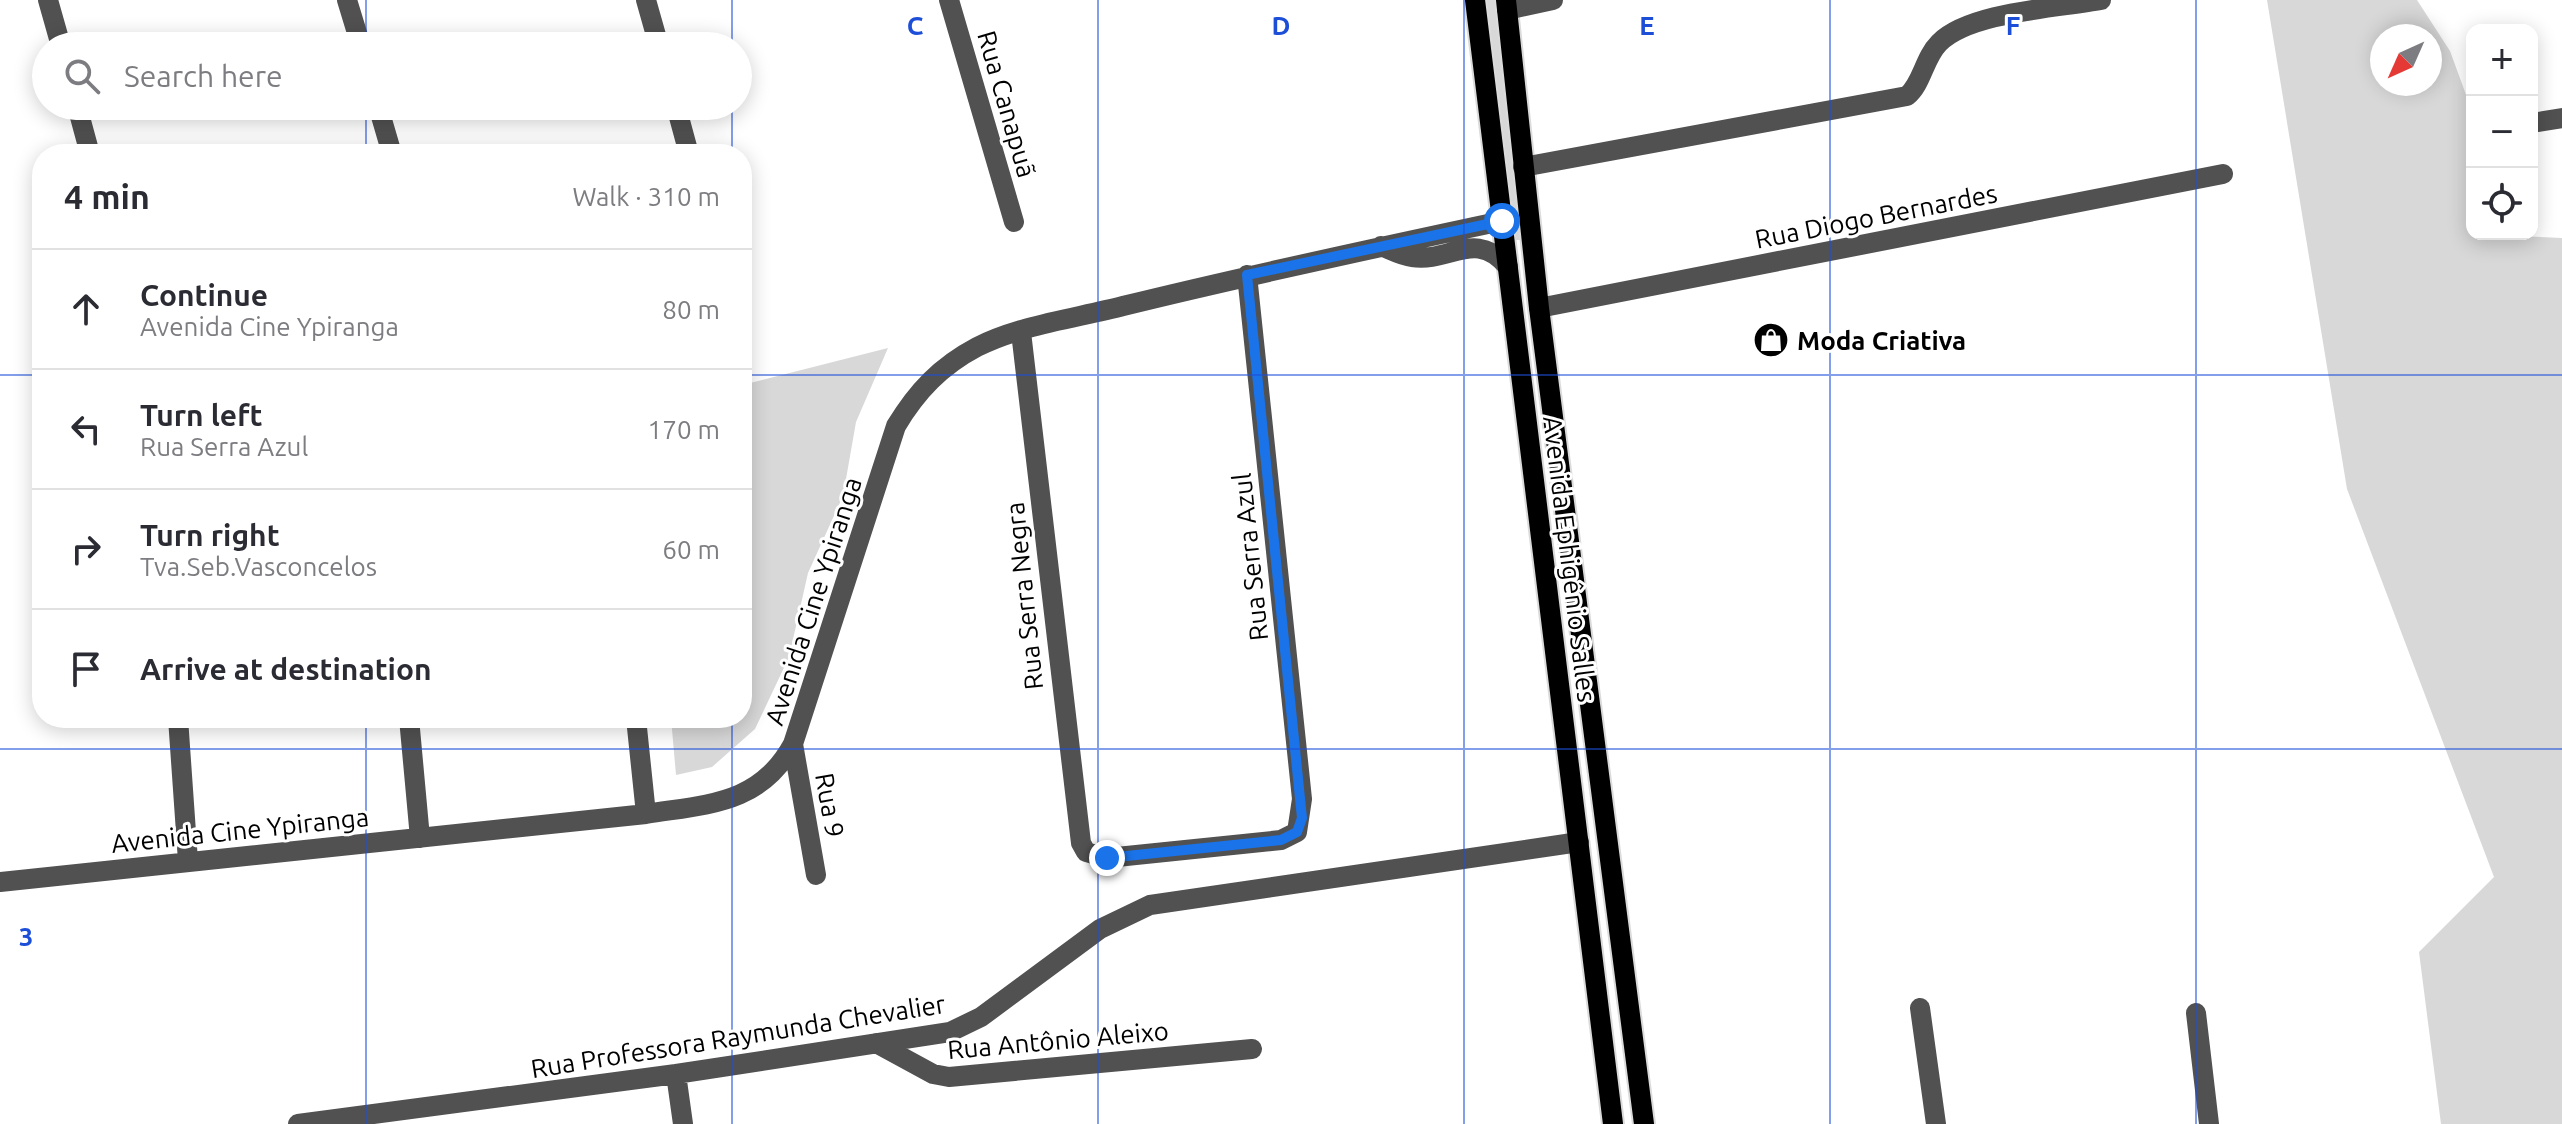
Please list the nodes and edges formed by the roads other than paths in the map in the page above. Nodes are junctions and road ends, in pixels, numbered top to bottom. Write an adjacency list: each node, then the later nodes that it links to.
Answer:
1 (48, 0): 9 (street)
2 (347, 0): 10 (street)
3 (646, 0): 11 (street)
4 (949, 0): 23 (street, Rua Canapuã)
5 (1475, 0): 22 (main road, Avenida Ephigênio Salles)
6 (1553, 0): 8 (street)
7 (2101, 0): 20 (street)
8 (1506, 5): 20 (main road, Avenida Ephigênio Salles)
9 (57, 32)
10 (357, 32)
11 (655, 32)
12 (2562, 118): 16 (street)
13 (81, 120): 17 (street)
14 (382, 120): 18 (street)
15 (680, 120): 19 (street)
16 (2538, 122)
17 (87, 144)
18 (389, 144)
19 (686, 144)
20 (1523, 167): 27 (main road, Avenida Ephigênio Salles)
21 (2223, 174): 27 (street, Rua Diogo Bernardes)
22 (1502, 221): 24 (street, Avenida Cine Ypiranga); 25 (main road, Avenida Ephigênio Salles)
23 (1014, 222)
24 (1381, 246): 25 (street, Avenida Cine Ypiranga); 26 (street, Avenida Cine Ypiranga)
25 (1508, 267): 35 (main road, Avenida Ephigênio Salles)
26 (1247, 275): 28 (street, Avenida Cine Ypiranga); 36 (street, Rua Serra Azul)
27 (1539, 308): 49 (main road, Avenida Ephigênio Salles)
28 (1021, 332): 32 (street, Avenida Cine Ypiranga); 36 (street, Rua Serra Negra)
29 (179, 728): 37 (street)
30 (410, 728): 34 (street)
31 (637, 728): 33 (street)
32 (793, 744): 33 (street, Avenida Cine Ypiranga); 38 (street, Rua 9)
33 (646, 814): 34 (street, Avenida Cine Ypiranga)
34 (420, 838): 37 (street, Avenida Cine Ypiranga)
35 (1579, 842): 42 (street, Rua Professora Raymunda Chevalier); 48 (main road, Avenida Ephigênio Salles)
36 (1086, 852)
37 (188, 861): 39 (street, Avenida Cine Ypiranga)
38 (816, 875)
39 (0, 882)
40 (1920, 1008): 50 (street)
41 (2196, 1013): 51 (street)
42 (876, 1043): 43 (street, Rua Antônio Aleixo); 44 (street, Rua Professora Raymunda Chevalier)
43 (1252, 1049)
44 (676, 1074): 45 (street, Rua Professora Raymunda Chevalier); 47 (street)
45 (438, 1116): 46 (street, Rua Professora Raymunda Chevalier)
46 (298, 1124)
47 (683, 1124)
48 (1613, 1124)
49 (1644, 1124)
50 (1936, 1124)
51 (2209, 1124)

